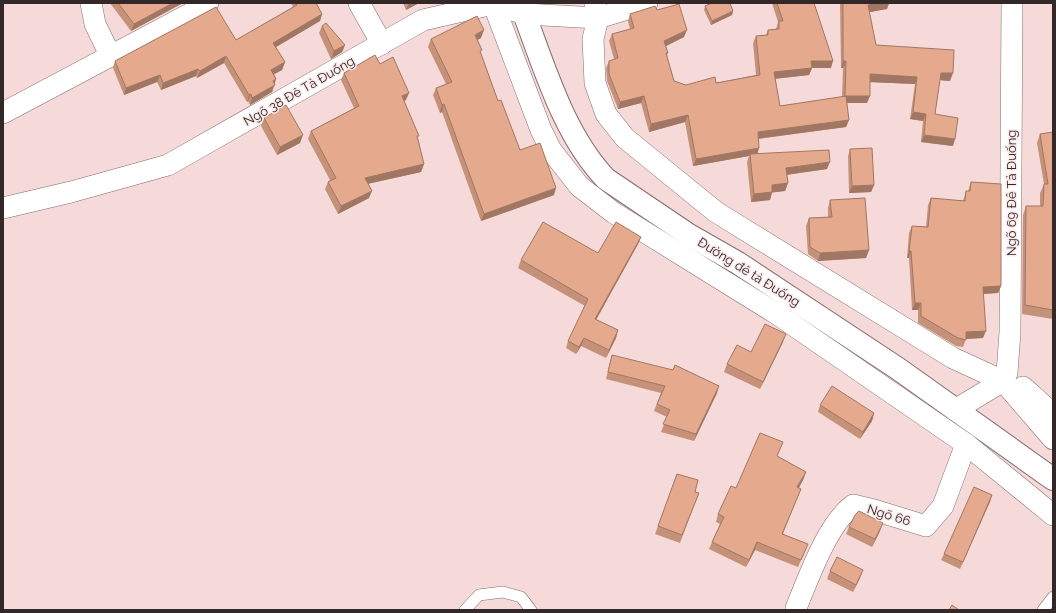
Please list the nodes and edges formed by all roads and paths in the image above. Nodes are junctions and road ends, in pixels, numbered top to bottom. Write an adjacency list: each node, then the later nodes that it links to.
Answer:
1 (91, 3): 10 (street)
2 (208, 3): 10 (street)
3 (359, 3): 9 (street)
4 (493, 3): 7 (street); 9 (street, Ngõ 38 Đê Tả Đuống); 17 (street)
5 (647, 3): 8 (street)
6 (1012, 3): 13 (street, Ngõ 69 Đê Tả Đuống)
7 (523, 8): 8 (street); 14 (main road, Đường đê tả Đuống)
8 (594, 8): 13 (street)
9 (382, 44): 12 (street, Ngõ 38 Đê Tả Đuống)
10 (110, 56): 11 (street)
11 (3, 113)
12 (3, 208)
13 (1005, 377): 14 (street); 15 (street); 16 (street)
14 (955, 410): 18 (main road, Đường đê tả Đuống)
15 (1053, 414)
16 (1053, 439)
17 (966, 444): 19 (street); 21 (street, Ngõ 66)
18 (1053, 479)
19 (1053, 516)
20 (1053, 598): 24 (lane)
21 (796, 608)
22 (465, 610): 23 (lane)
23 (531, 610)
24 (1043, 610)

